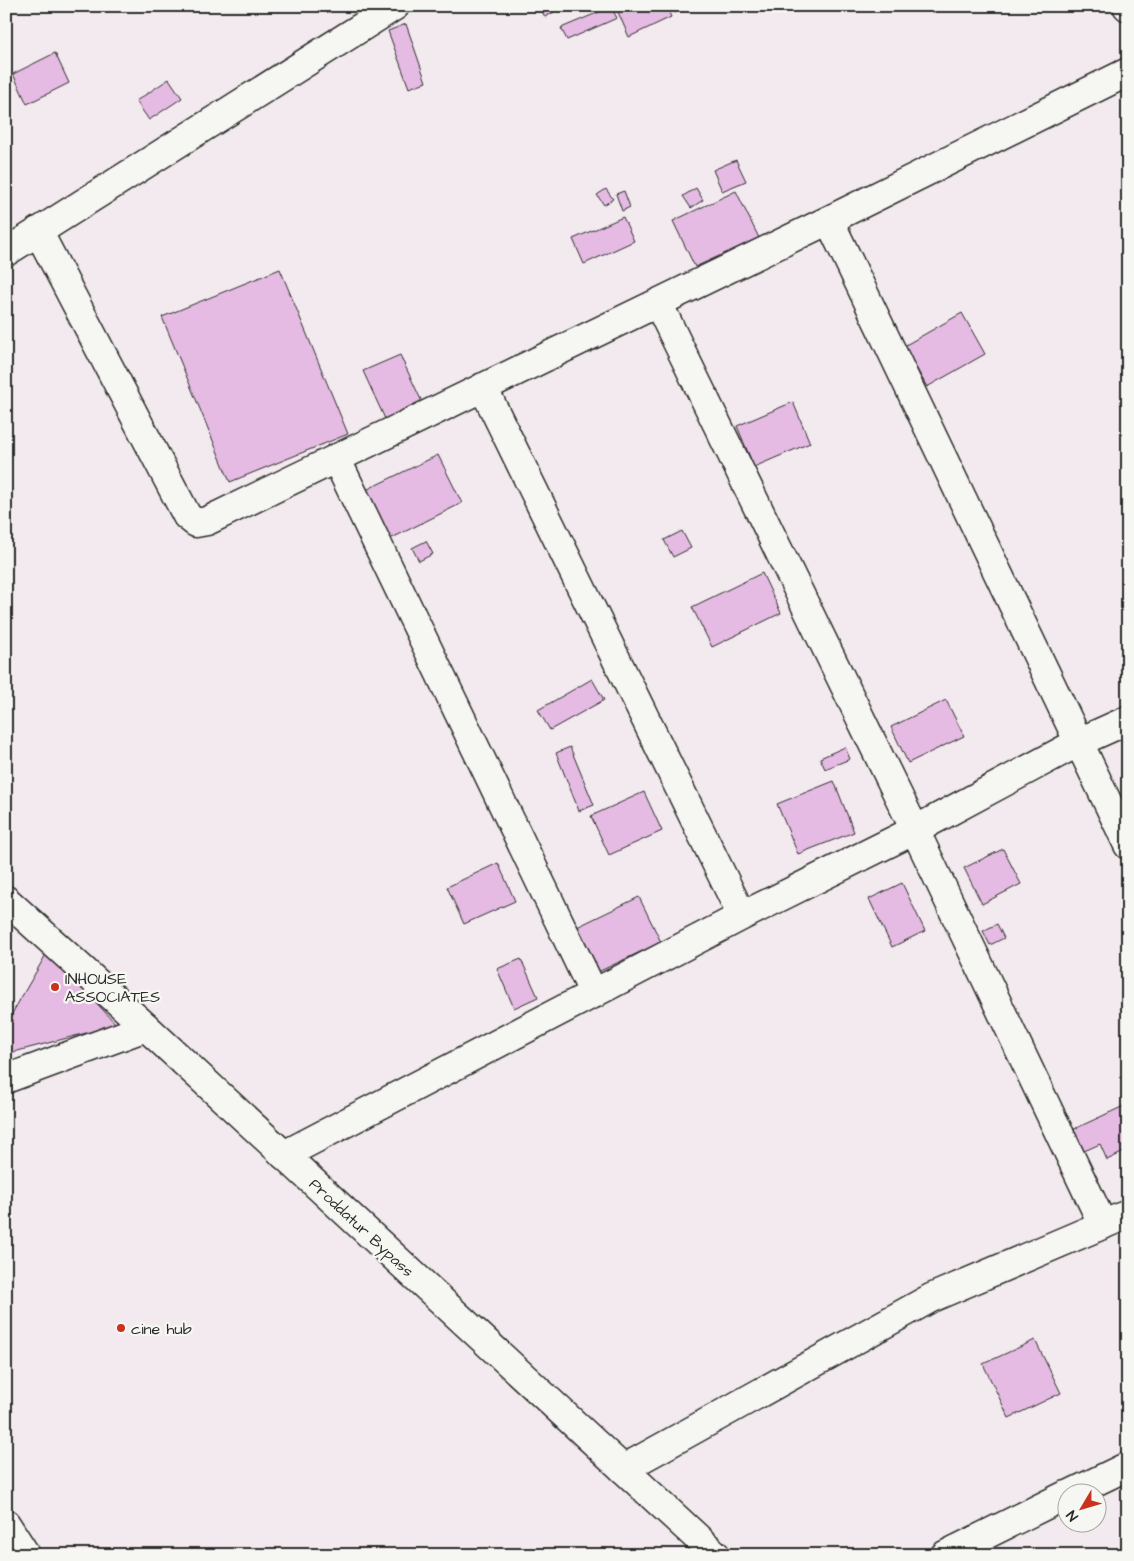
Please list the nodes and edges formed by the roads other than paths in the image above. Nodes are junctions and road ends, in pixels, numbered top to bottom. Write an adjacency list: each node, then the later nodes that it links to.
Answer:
1 (395, 6): 4 (main road)
2 (1128, 72): 3 (main road)
3 (829, 220): 6 (main road); 10 (main road)
4 (38, 231): 5 (main road); 8 (main road)
5 (6, 252)
6 (658, 303): 7 (main road); 11 (main road)
7 (483, 387): 8 (main road); 14 (main road)
8 (336, 458): 15 (main road)
9 (1128, 720): 10 (main road)
10 (1079, 742): 11 (main road); 12 (main road)
11 (914, 830): 14 (main road); 20 (main road)
12 (1128, 845)
13 (6, 900): 16 (main road, Proddatur Bypass)
14 (742, 916): 15 (main road)
15 (594, 994): 18 (main road)
16 (146, 1027): 17 (main road); 18 (main road, Proddatur Bypass)
17 (6, 1079)
18 (284, 1155): 22 (main road, Proddatur Bypass)
19 (1128, 1214): 20 (main road)
20 (1102, 1225): 22 (main road)
21 (1128, 1466): 23 (main road)
22 (623, 1469): 27 (main road, Proddatur Bypass)
23 (1089, 1484)
24 (1056, 1500): 28 (main road)
25 (6, 1524): 26 (main road)
26 (26, 1555)
27 (716, 1555)
28 (945, 1555)

